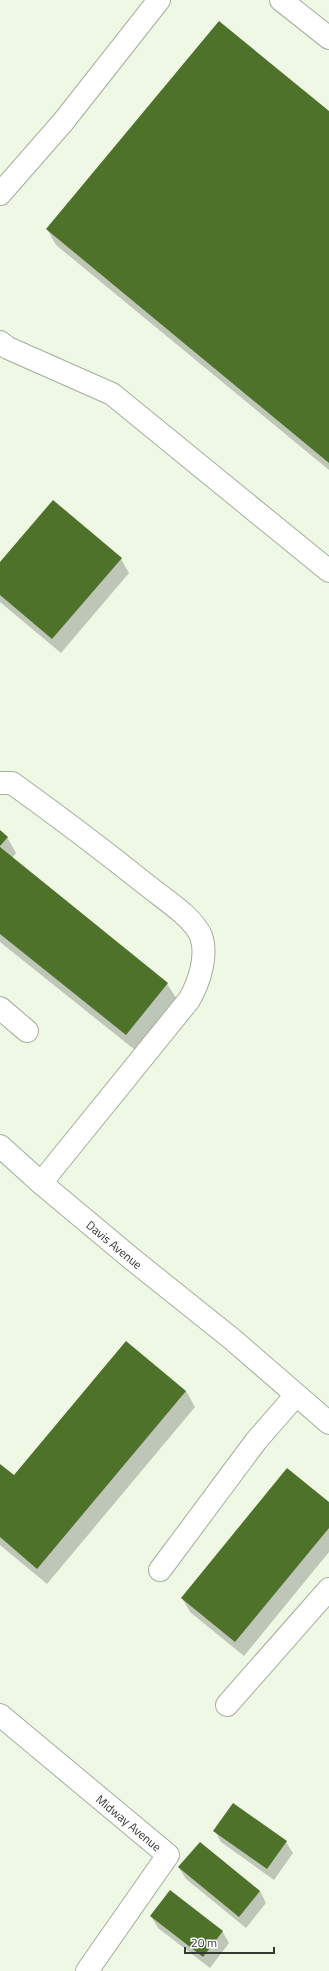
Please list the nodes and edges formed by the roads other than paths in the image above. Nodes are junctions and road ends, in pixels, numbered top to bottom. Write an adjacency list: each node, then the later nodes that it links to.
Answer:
1 (159, 0): 4 (street)
2 (281, 0): 3 (street)
3 (329, 38)
4 (0, 194)
5 (0, 342): 6 (street)
6 (329, 571)
7 (0, 783): 11 (street)
8 (0, 1008): 9 (street)
9 (27, 1031)
10 (0, 1146): 11 (street, Davis Avenue)
11 (41, 1183): 12 (street, Davis Avenue)
12 (296, 1395): 13 (street, Davis Avenue); 14 (street)
13 (329, 1423)
14 (160, 1570)
15 (329, 1589): 16 (street)
16 (227, 1705)
17 (0, 1715): 18 (street, Midway Avenue)
18 (87, 1971)

